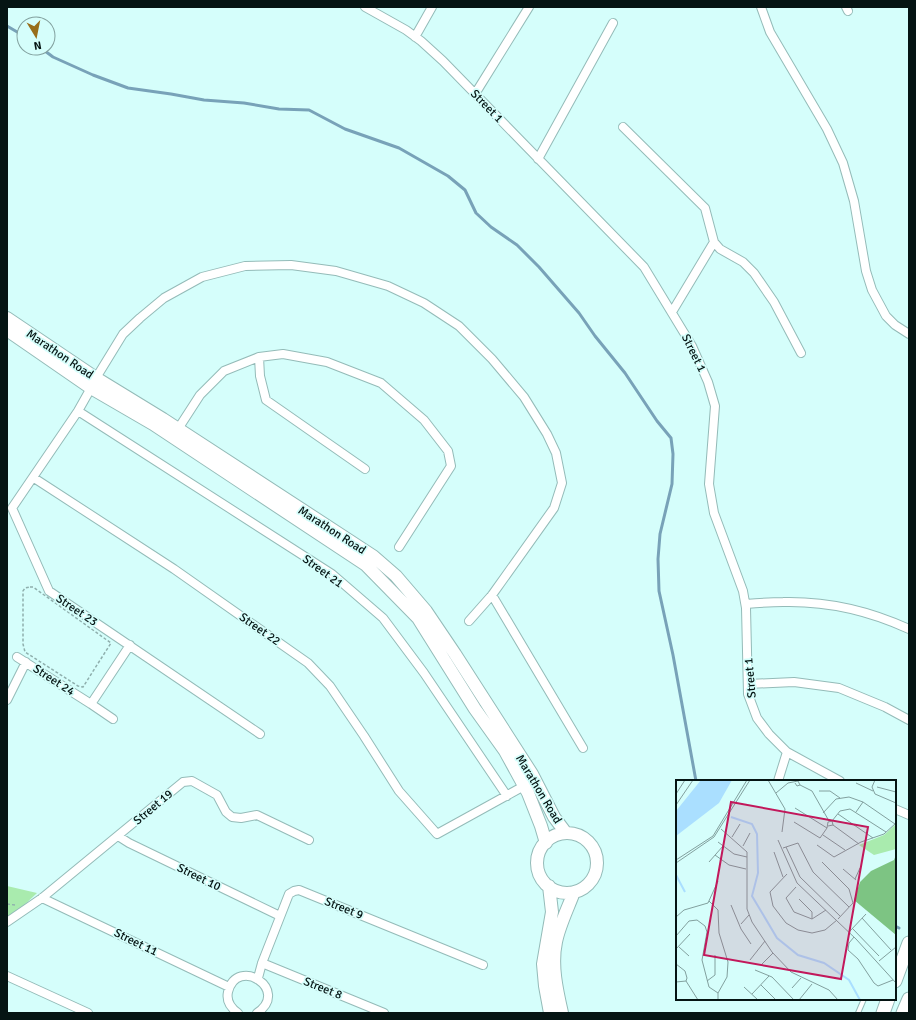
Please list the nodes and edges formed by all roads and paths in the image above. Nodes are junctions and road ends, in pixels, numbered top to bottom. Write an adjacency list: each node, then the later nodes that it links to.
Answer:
1 (365, 7): 6 (street, Street 1)
2 (432, 7): 6 (street)
3 (529, 7): 7 (street)
4 (761, 7): 14 (street)
5 (614, 23): 9 (street)
6 (415, 37): 7 (street, Street 1)
7 (475, 94): 9 (street, Street 1)
8 (623, 127): 10 (street)
9 (538, 159): 11 (street, Street 1)
10 (714, 242): 11 (street); 15 (street)
11 (672, 312): 24 (street, Street 1)
12 (7, 318): 17 (main road, Marathon Road)
13 (7, 330): 17 (main road, Marathon Road)
14 (909, 334)
15 (801, 353)
16 (259, 357): 19 (street); 20 (street); 22 (street)
17 (94, 383): 18 (street, Street 23); 19 (main road, Marathon Road); 23 (street, Street 23); 41 (main road, Marathon Road)
18 (78, 411): 21 (street, Street 23); 42 (street, Street 21)
19 (178, 428): 45 (main road, Marathon Road)
20 (365, 470)
21 (34, 478): 28 (street, Street 23); 42 (street, Street 22)
22 (399, 547)
23 (492, 595): 25 (street, Street 23); 37 (street)
24 (746, 604): 26 (street); 31 (street, Street 1)
25 (469, 621)
26 (909, 629)
27 (110, 645): 27 (path)
28 (130, 646): 33 (street); 36 (street, Street 23)
29 (17, 657): 30 (street, Street 24)
30 (26, 662): 32 (street); 33 (street, Street 24)
31 (748, 684): 35 (street); 38 (street, Street 1)
32 (7, 700)
33 (91, 704): 34 (street, Street 24)
34 (113, 719)
35 (909, 720)
36 (260, 734)
37 (583, 748)
38 (788, 752): 39 (street); 40 (street, Street 1)
39 (778, 780)
40 (838, 780)
41 (524, 786): 42 (street); 48 (main road, Marathon Road)
42 (507, 796)
43 (896, 808): 44 (street)
44 (909, 815)
45 (566, 833): 48 (main road); 50 (main road)
46 (118, 836): 47 (street, Street 19); 51 (street, Street 19); 52 (street, Street 10)
47 (309, 840)
48 (546, 842): 49 (main road)
49 (549, 886): 50 (main road); 68 (main road)
50 (574, 892): 69 (main road)
51 (42, 898): 53 (street, Street 19); 60 (street, Street 11)
52 (280, 916): 55 (street, Street 9); 56 (street, Street 9)
53 (7, 922)
54 (909, 943): 59 (main road)
55 (262, 963): 58 (street, Street 9); 67 (street, Street 8)
56 (483, 966)
57 (7, 976): 65 (street)
58 (258, 978): 60 (street); 64 (street)
59 (896, 978)
60 (229, 987): 66 (street)
61 (909, 999): 72 (main road)
62 (864, 1000): 70 (lane)
63 (888, 1000): 71 (main road)
64 (262, 1012)
65 (88, 1013)
66 (238, 1013)
67 (384, 1013)
68 (550, 1013)
69 (562, 1013)
70 (858, 1013)
71 (883, 1013)
72 (904, 1013)

